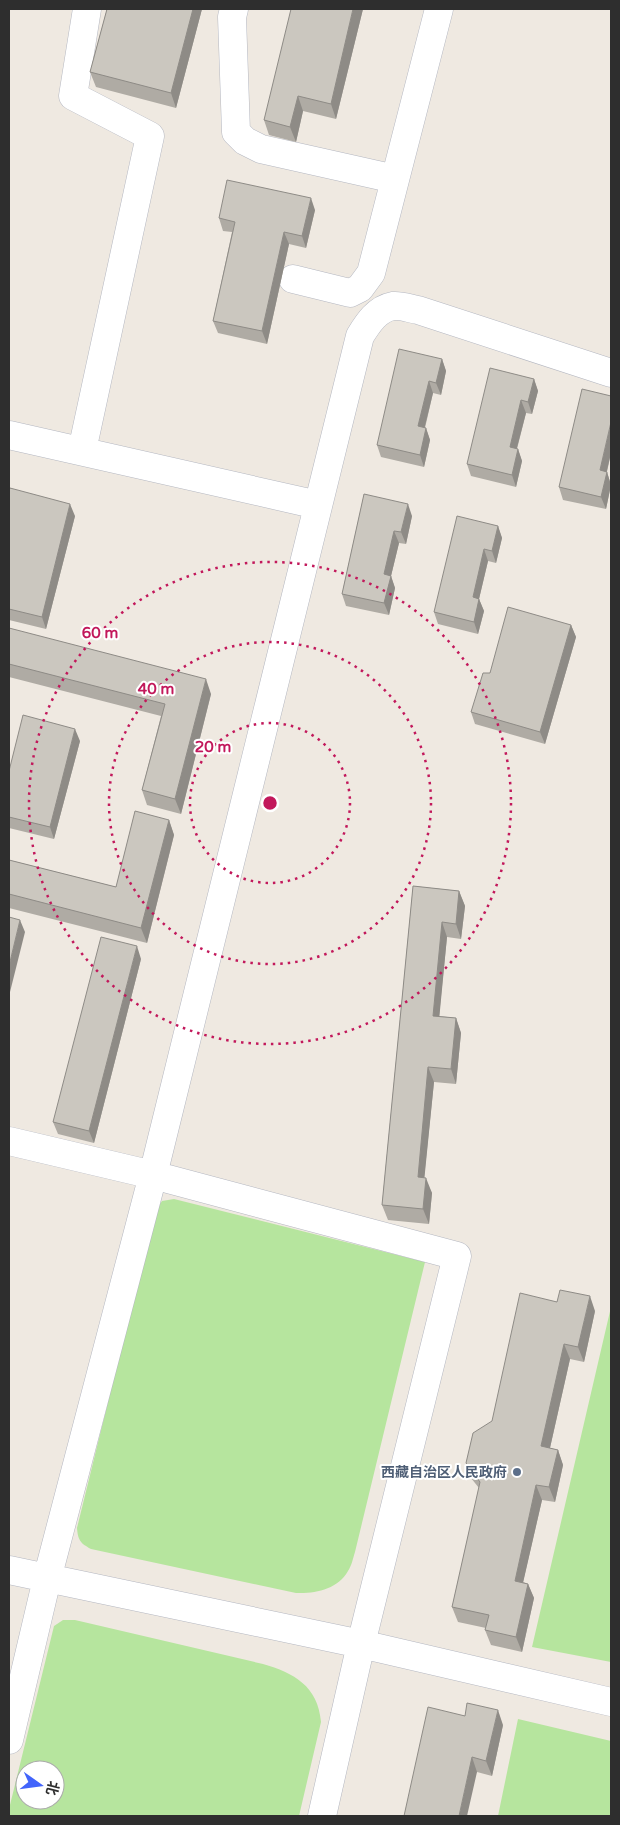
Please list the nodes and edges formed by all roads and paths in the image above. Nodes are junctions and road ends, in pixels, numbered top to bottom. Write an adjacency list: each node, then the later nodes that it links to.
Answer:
1 (87, 9): 8 (street)
2 (234, 9): 4 (street)
3 (439, 9): 4 (street)
4 (394, 179): 5 (street)
5 (293, 279)
6 (611, 373): 9 (street)
7 (9, 435): 9 (street)
8 (83, 446)
9 (318, 505): 11 (street)
10 (9, 1141): 11 (street)
11 (152, 1175): 13 (street); 14 (street)
12 (9, 1570): 13 (street)
13 (47, 1579): 14 (street); 16 (street)
14 (361, 1644): 15 (street); 17 (street)
15 (611, 1702)
16 (9, 1740)
17 (322, 1816)

